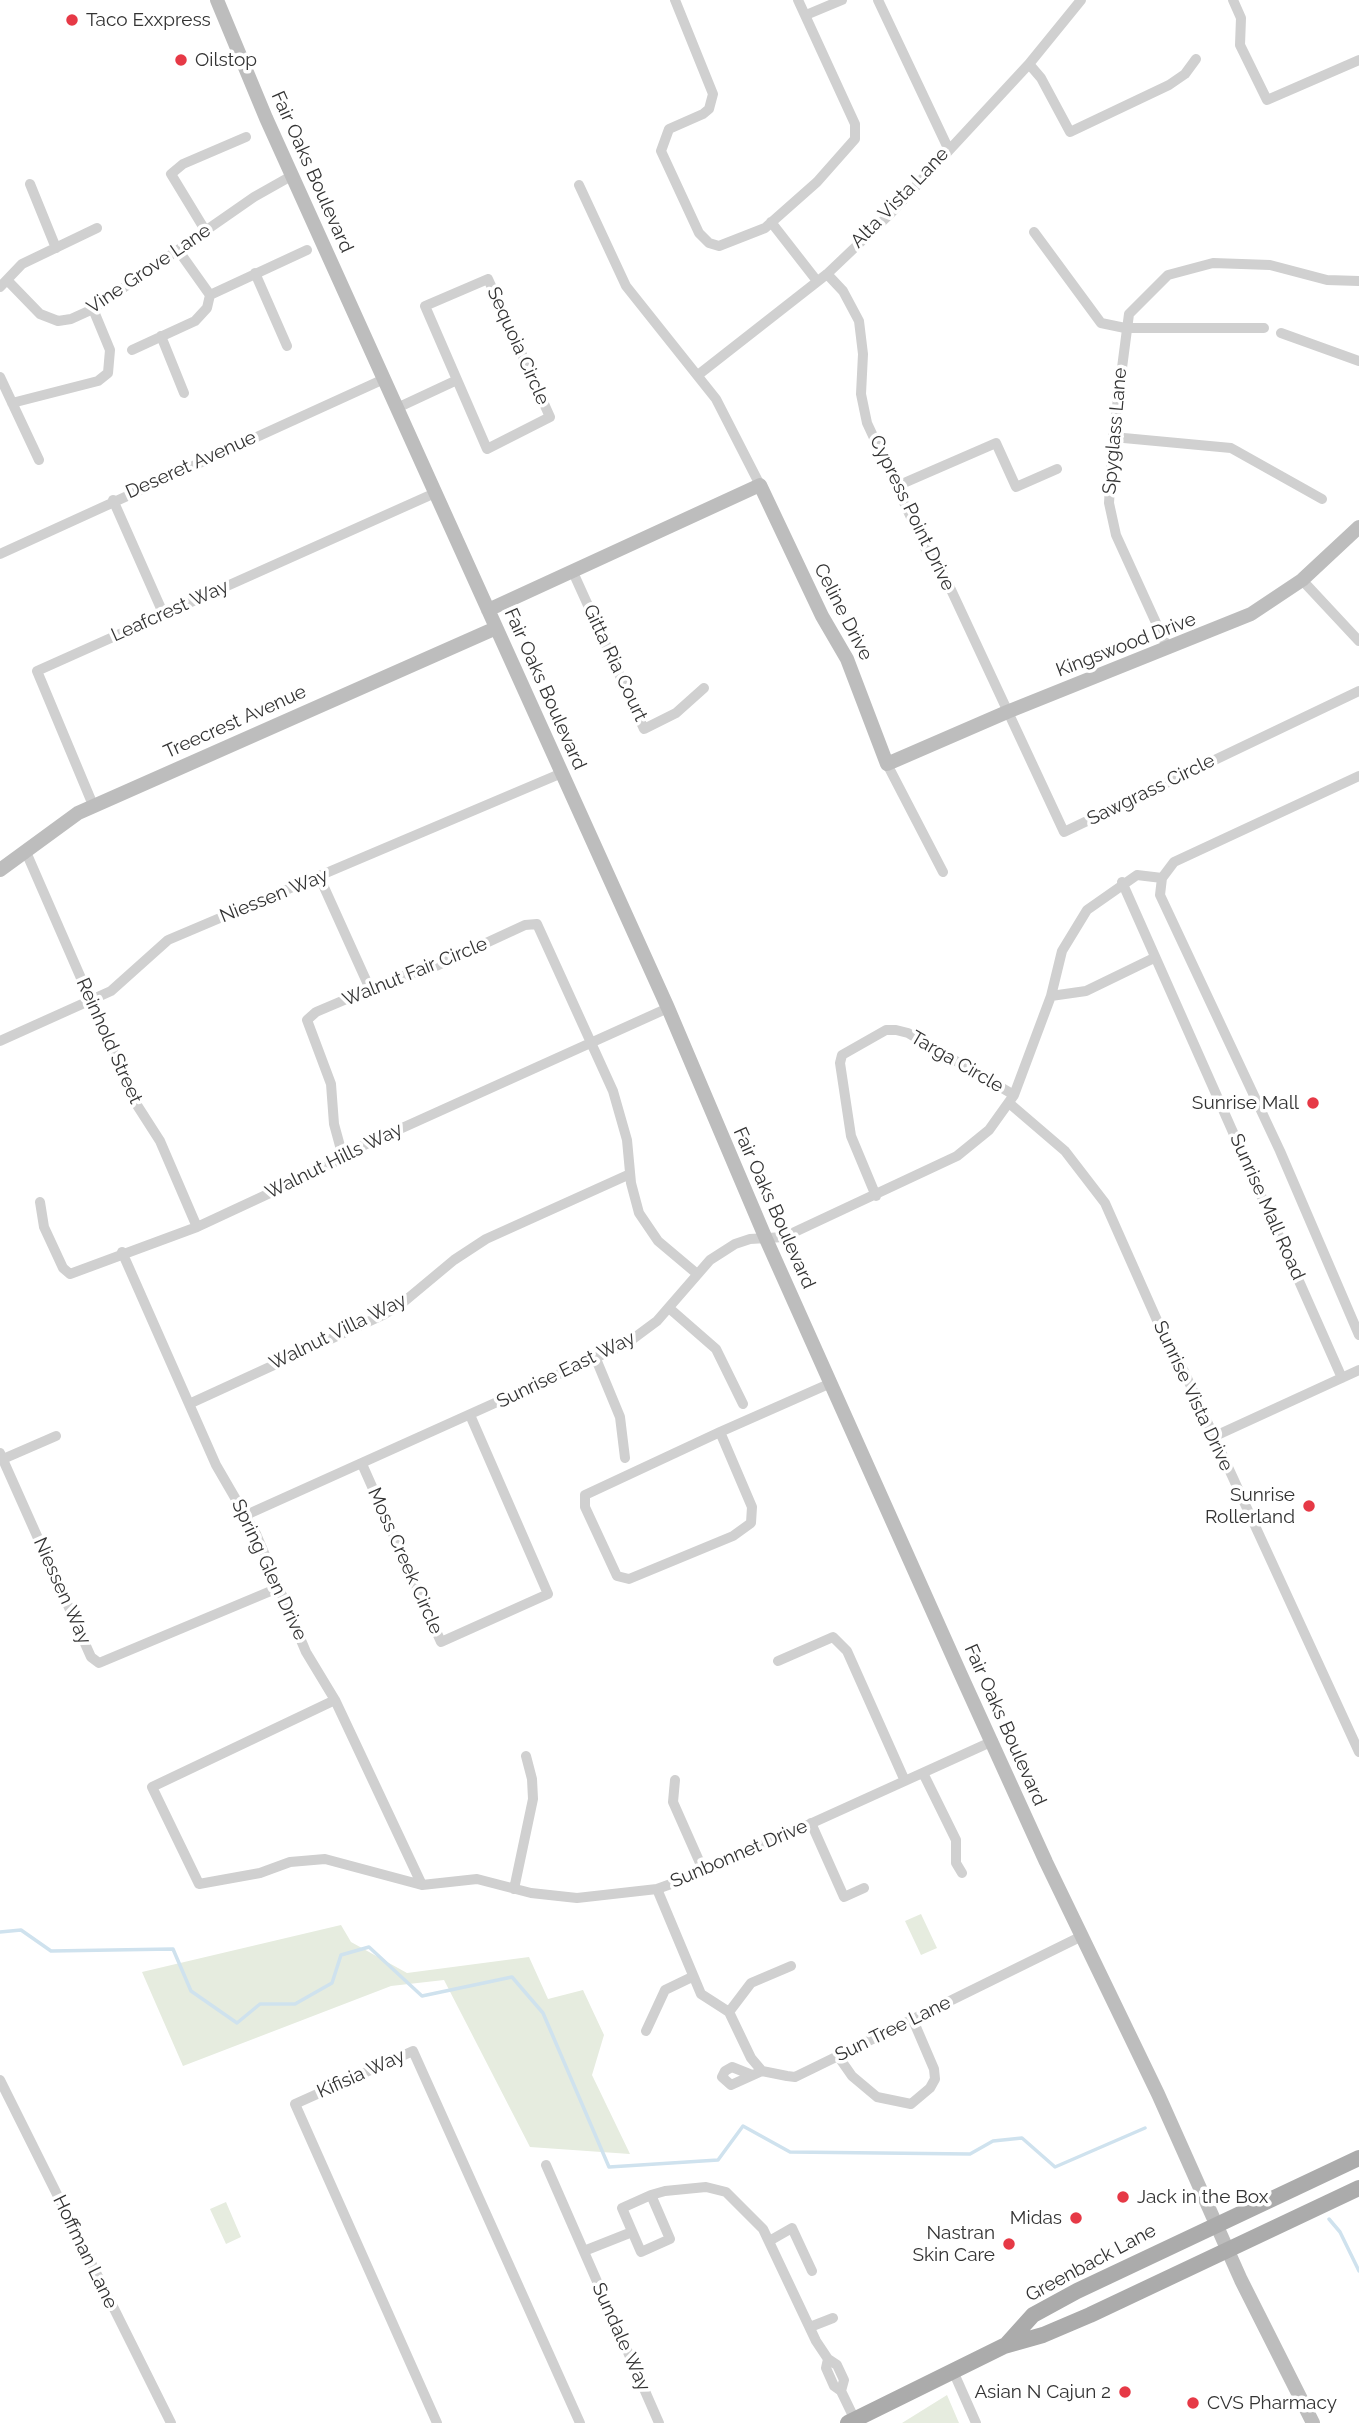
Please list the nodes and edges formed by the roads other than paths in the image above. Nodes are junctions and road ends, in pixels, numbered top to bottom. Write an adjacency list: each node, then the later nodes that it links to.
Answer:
1 (217, 0): 14 (main road, Fair Oaks Boulevard)
2 (675, 0): 17 (street)
3 (798, 0): 8 (street)
4 (842, 0): 8 (street)
5 (878, 0): 13 (street)
6 (1080, 0): 11 (street, Alta Vista Lane)
7 (1233, 0): 10 (street)
8 (806, 15): 17 (street)
9 (1196, 59): 11 (street)
10 (1359, 60)
11 (1029, 64): 13 (street, Alta Vista Lane)
12 (246, 137): 19 (street)
13 (948, 148): 25 (street, Alta Vista Lane)
14 (293, 175): 19 (street, Vine Grove Lane); 40 (main road, Fair Oaks Boulevard)
15 (30, 184): 21 (street)
16 (579, 185): 38 (street, Celine Drive)
17 (771, 222): 26 (street)
18 (97, 228): 21 (street)
19 (205, 230): 22 (street, Vine Grove Lane)
20 (1034, 232): 31 (street)
21 (56, 248): 28 (street)
22 (178, 250): 29 (street); 30 (street, Vine Grove Lane)
23 (307, 250): 24 (street)
24 (255, 273): 29 (street); 35 (street)
25 (827, 274): 26 (street, Alta Vista Lane); 49 (street, Cypress Point Drive)
26 (817, 281): 38 (street, Alta Vista Lane)
27 (1359, 281): 31 (street, Spyglass Lane)
28 (4, 283): 30 (street, Vine Grove Lane)
29 (210, 295): 34 (street)
30 (93, 309): 43 (street)
31 (1125, 328): 32 (street); 45 (street, Spyglass Lane)
32 (1264, 328)
33 (1281, 332): 37 (street)
34 (161, 336): 36 (street); 42 (street)
35 (287, 346)
36 (132, 349)
37 (1359, 361)
38 (698, 375): 48 (street, Celine Drive)
39 (0, 377): 43 (street)
40 (384, 379): 44 (main road, Fair Oaks Boulevard); 52 (street, Deseret Avenue)
41 (457, 380): 41 (street, Sequoia Circle); 44 (street)
42 (184, 393)
43 (12, 403): 46 (street)
44 (397, 408): 50 (main road, Fair Oaks Boulevard)
45 (1113, 437): 51 (street); 61 (street, Spyglass Lane)
46 (39, 460)
47 (1057, 469): 49 (street)
48 (760, 485): 55 (main road); 65 (main road, Celine Drive)
49 (897, 486): 64 (street, Cypress Point Drive)
50 (435, 493): 57 (main road, Fair Oaks Boulevard); 58 (street, Leafcrest Way)
51 (1322, 499)
52 (113, 500): 54 (street, Deseret Avenue); 58 (street)
53 (1359, 527): 56 (main road, Kingswood Drive)
54 (0, 554)
55 (572, 570): 57 (main road); 62 (street, Gitta Ria Court)
56 (1303, 580): 60 (street); 61 (main road, Kingswood Drive)
57 (488, 610): 59 (main road, Fair Oaks Boulevard)
58 (163, 613): 68 (street, Leafcrest Way)
59 (496, 628): 66 (main road, Fair Oaks Boulevard); 68 (main road, Treecrest Avenue)
60 (1359, 641)
61 (1168, 649): 64 (main road, Kingswood Drive)
62 (704, 688)
63 (1359, 691): 64 (street, Sawgrass Circle)
64 (1007, 712): 65 (main road, Kingswood Drive)
65 (887, 764): 71 (street, Celine Drive)
66 (562, 773): 72 (street, Niessen Way); 79 (main road, Fair Oaks Boulevard)
67 (1359, 776): 73 (street)
68 (93, 805): 69 (main road, Treecrest Avenue)
69 (26, 852): 70 (main road, Treecrest Avenue); 78 (street, Reinhold Street)
70 (0, 870)
71 (943, 872)
72 (319, 876): 76 (street); 78 (street, Niessen Way)
73 (1162, 878): 74 (street, Sunrise East Way); 92 (street)
74 (1122, 883): 75 (street, Sunrise Mall Road); 77 (street, Sunrise East Way)
75 (1154, 958): 77 (street); 95 (street, Sunrise Mall Road)
76 (370, 989): 81 (street, Walnut Fair Circle); 83 (street, Walnut Fair Circle)
77 (1051, 996): 82 (street, Sunrise East Way)
78 (91, 1002): 80 (street, Niessen Way); 87 (street, Reinhold Street)
79 (668, 1008): 81 (street, Walnut Hills Way); 88 (main road, Fair Oaks Boulevard)
80 (0, 1041)
81 (589, 1044): 83 (street, Walnut Hills Way); 84 (street)
82 (1012, 1099): 85 (street, Sunrise East Way); 85 (street, Targa Circle); 102 (street, Sunrise Vista Drive)
83 (343, 1157): 87 (street, Walnut Hills Way)
84 (630, 1174): 90 (street); 97 (street, Walnut Villa Way)
85 (876, 1196): 88 (street, Sunrise East Way)
86 (40, 1202): 89 (street, Walnut Hills Way)
87 (197, 1227): 89 (street, Walnut Hills Way)
88 (766, 1240): 90 (street, Sunrise East Way); 96 (main road, Fair Oaks Boulevard)
89 (122, 1252): 97 (street, Spring Glen Drive)
90 (696, 1273): 91 (street, Sunrise East Way)
91 (669, 1308): 93 (street, Sunrise East Way); 98 (street)
92 (1359, 1335)
93 (596, 1359): 99 (street, Sunrise East Way); 104 (street)
94 (1359, 1370): 95 (street)
95 (1342, 1378): 102 (street)
96 (831, 1383): 100 (street); 110 (main road, Fair Oaks Boulevard)
97 (189, 1404): 106 (street, Spring Glen Drive)
98 (743, 1404)
99 (470, 1416): 105 (street, Sunrise East Way); 105 (street, Moss Creek Circle)
100 (720, 1432): 100 (street)
101 (56, 1436): 103 (street)
102 (1213, 1437): 111 (street, Sunrise Vista Drive)
103 (2, 1456): 107 (street, Niessen Way)
104 (625, 1458)
105 (362, 1464): 106 (street, Sunrise East Way)
106 (246, 1515): 107 (street, Spring Glen Drive)
107 (278, 1588): 109 (street, Spring Glen Drive)
108 (778, 1661): 115 (street)
109 (335, 1700): 119 (street, Spring Glen Drive); 119 (street, Sunbonnet Drive)
110 (993, 1741): 113 (street, Sunbonnet Drive); 123 (main road, Fair Oaks Boulevard)
111 (1359, 1752)
112 (526, 1756): 121 (street)
113 (923, 1773): 115 (street, Sunbonnet Drive); 118 (street)
114 (675, 1780): 117 (street)
115 (905, 1781): 116 (street, Sunbonnet Drive)
116 (811, 1823): 117 (street, Sunbonnet Drive); 120 (street)
117 (704, 1872): 122 (street, Sunbonnet Drive)
118 (962, 1873)
119 (422, 1885): 121 (street, Sunbonnet Drive)
120 (864, 1888)
121 (514, 1889): 122 (street, Sunbonnet Drive)
122 (657, 1889): 125 (street)
123 (1082, 1936): 127 (street, Sun Tree Lane); 135 (main road, Fair Oaks Boulevard)
124 (791, 1966): 126 (street)
125 (692, 1977): 126 (street); 128 (street)
126 (729, 2012): 129 (street, Sun Tree Lane)
127 (913, 2020): 129 (street, Sun Tree Lane); 129 (street)
128 (646, 2031)
129 (838, 2056)
130 (0, 2080): 146 (street, Hoffman Lane)
131 (1359, 2158): 135 (main road, Greenback Lane)
132 (546, 2165): 139 (street, Sundale Way)
133 (1359, 2188): 138 (main road, Greenback Lane)
134 (651, 2194): 136 (street); 136 (street); 137 (street)
135 (1216, 2224): 138 (main road, Fair Oaks Boulevard); 143 (main road, Greenback Lane)
136 (632, 2232): 139 (street)
137 (771, 2239): 140 (street); 142 (street)
138 (1227, 2250): 143 (main road, Greenback Lane); 151 (main road, Fair Oaks Boulevard)
139 (584, 2251): 149 (street, Sundale Way)
140 (812, 2271)
141 (833, 2318): 142 (street)
142 (810, 2327): 145 (street)
143 (1004, 2346): 144 (main road, Greenback Lane)
144 (953, 2371): 145 (main road, Greenback Lane); 150 (street)
145 (852, 2421)
146 (171, 2423)
147 (438, 2423): 148 (street, Kifisia Way)
148 (580, 2423)
149 (659, 2423)
150 (976, 2423)
151 (1313, 2423)

